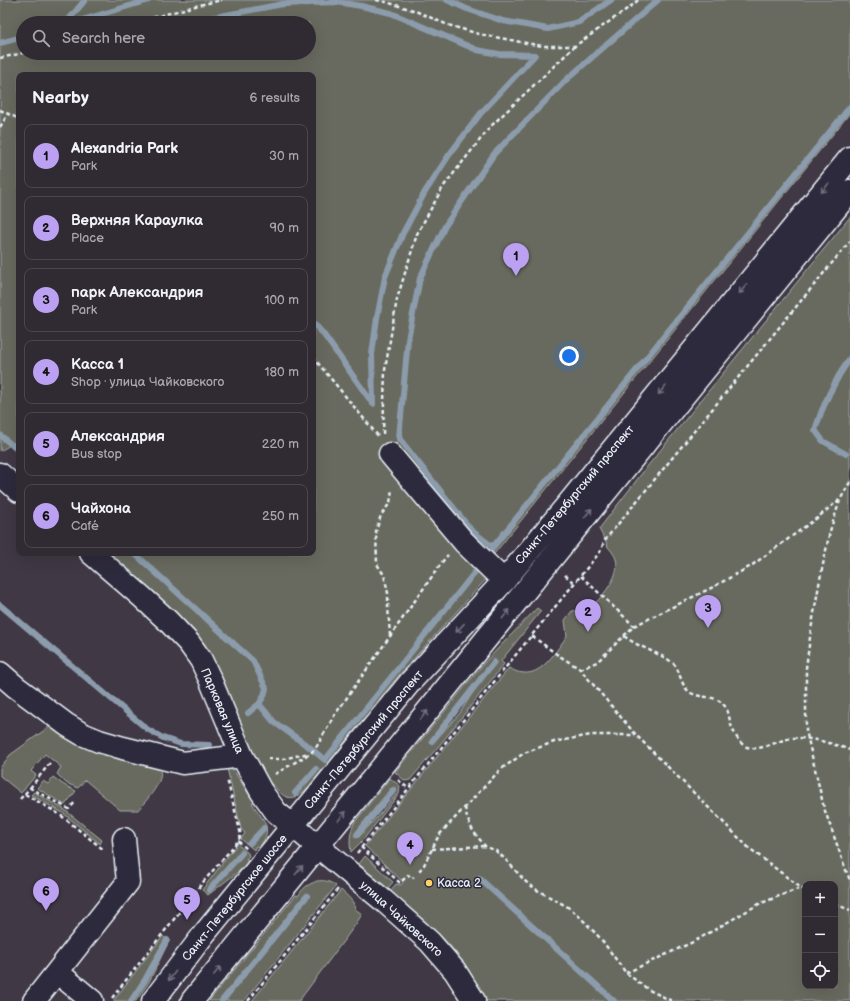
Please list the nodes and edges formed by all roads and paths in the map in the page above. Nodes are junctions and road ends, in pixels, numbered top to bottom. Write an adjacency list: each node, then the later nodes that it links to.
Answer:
1 (222, 0): 4 (path)
2 (376, 0): 5 (path)
3 (638, 0): 5 (path)
4 (158, 16)
5 (574, 46): 16 (path)
6 (16, 55): 7 (path)
7 (0, 58)
8 (0, 110): 9 (path)
9 (8, 114): 10 (path); 11 (path)
10 (16, 118)
11 (0, 127)
12 (850, 158): 25 (main road, Санкт-Петербургский проспект, one-way to 25)
13 (850, 191): 53 (main road, Санкт-Петербургский проспект, one-way to 13)
14 (850, 241): 24 (path)
15 (316, 361): 16 (path)
16 (390, 452): 21 (main road); 28 (path)
17 (0, 474): 19 (main road)
18 (850, 482): 20 (path)
19 (16, 487)
20 (840, 500): 27 (path); 34 (path)
21 (464, 542): 25 (main road); 28 (path)
22 (95, 556): 37 (main road, Парковая улица)
23 (563, 574): 26 (path)
24 (581, 576): 26 (path); 27 (path)
25 (504, 581): 48 (main road, Санкт-Петербургский проспект, one-way to 48)
26 (574, 583): 29 (path)
27 (634, 626): 30 (path)
28 (390, 636): 36 (path)
29 (532, 636): 31 (path); 43 (path)
30 (624, 636): 31 (path); 34 (path)
31 (580, 669): 33 (path)
32 (0, 673): 37 (main road)
33 (636, 735): 47 (path); 61 (path)
34 (808, 740): 35 (path); 59 (path)
35 (850, 750)
36 (311, 753): 37 (path); 41 (path)
37 (242, 756): 48 (main road, Парковая улица)
38 (50, 763): 42 (path)
39 (226, 775): 50 (path)
40 (393, 776): 43 (path)
41 (270, 777)
42 (30, 788): 44 (path); 46 (path)
43 (408, 788): 54 (path)
44 (25, 794): 45 (path); 49 (path)
45 (20, 799)
46 (76, 801)
47 (465, 807): 52 (path); 55 (path)
48 (293, 826): 53 (main road, Санкт-Петербургское шоссе); 69 (main road, Санкт-Петербургское шоссе, one-way to 69)
49 (124, 839): 64 (main road)
50 (238, 841): 51 (path); 68 (path)
51 (244, 846)
52 (485, 846): 55 (path); 65 (path)
53 (318, 847): 70 (main road, one-way to 53); 72 (main road, улица Чайковского)
54 (361, 847): 56 (path); 58 (path)
55 (432, 849): 57 (path)
56 (354, 856)
57 (419, 871)
58 (414, 877)
59 (850, 880)
60 (342, 884): 71 (path)
61 (801, 888): 65 (path)
62 (838, 905): 63 (path)
63 (850, 910)
64 (57, 972): 66 (main road); 67 (main road)
65 (626, 973): 73 (path)
66 (34, 1001)
67 (92, 1001)
68 (110, 1001)
69 (153, 1001)
70 (192, 1001)
71 (248, 1001)
72 (474, 1001)
73 (672, 1001)

